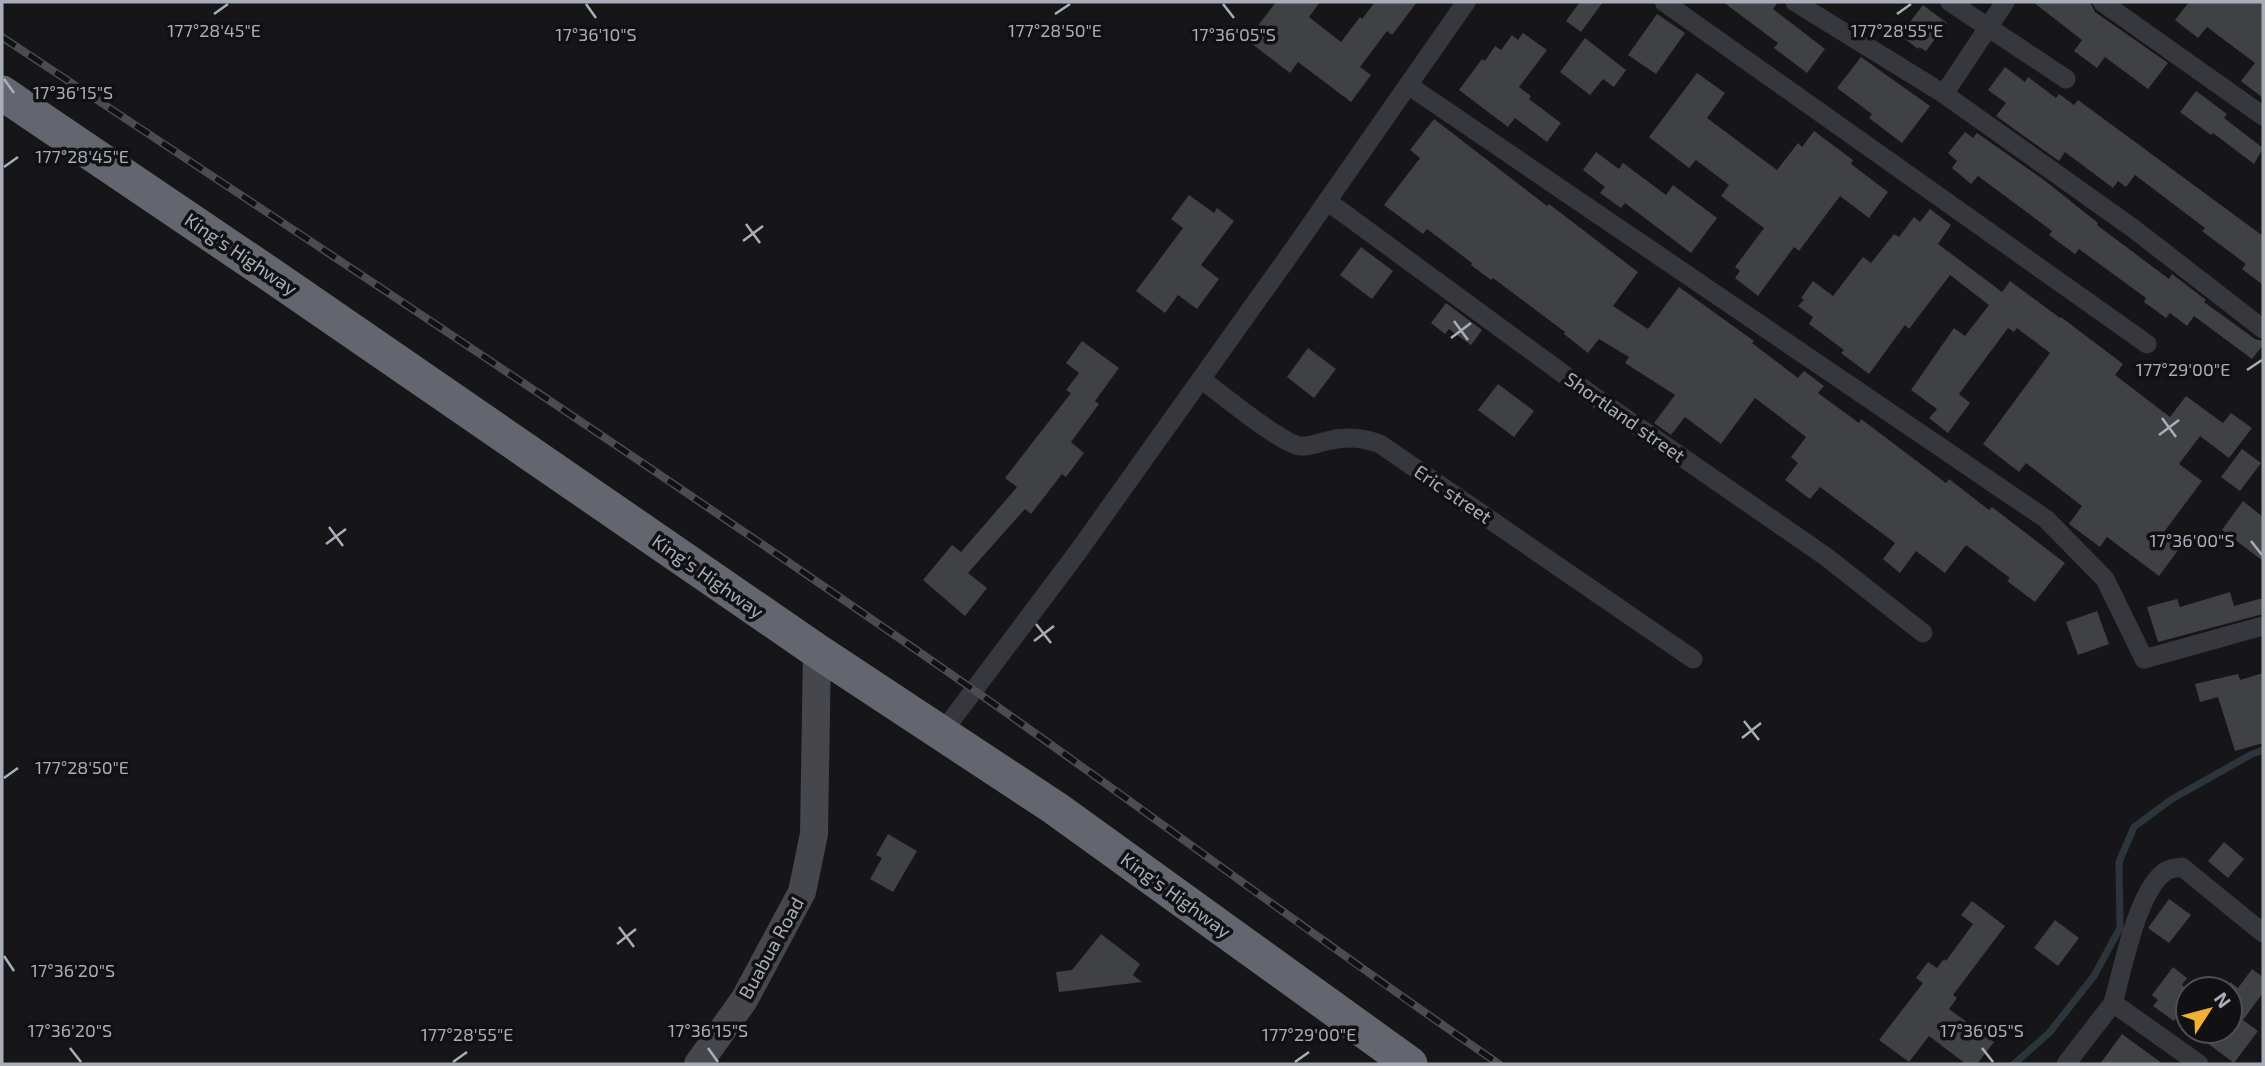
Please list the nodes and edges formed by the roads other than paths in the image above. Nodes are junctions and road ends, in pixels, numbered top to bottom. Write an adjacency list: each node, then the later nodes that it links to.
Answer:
1 (1466, 2): 9 (street)
2 (1664, 2): 15 (street)
3 (1795, 2): 11 (street)
4 (1950, 2): 7 (street)
5 (2006, 2): 7 (street)
6 (2102, 2): 12 (street)
7 (1987, 28): 8 (street); 11 (street)
8 (2066, 79)
9 (1408, 85): 13 (street); 17 (street)
10 (2, 93): 19 (highway, King's Highway)
11 (1944, 94): 14 (street)
12 (2263, 116)
13 (1327, 201): 16 (street); 18 (street, Shortland street)
14 (2263, 328)
15 (2147, 344)
16 (1201, 379): 20 (street, Eric street); 21 (street)
17 (2263, 626)
18 (1923, 633)
19 (817, 652): 21 (highway, King's Highway); 24 (street, Buabua Road)
20 (1693, 659)
21 (941, 734): 25 (highway, King's Highway)
22 (2263, 933): 23 (street)
23 (2113, 1003): 26 (street); 27 (street)
24 (698, 1064)
25 (1410, 1064)
26 (2066, 1064)
27 (2199, 1064)

